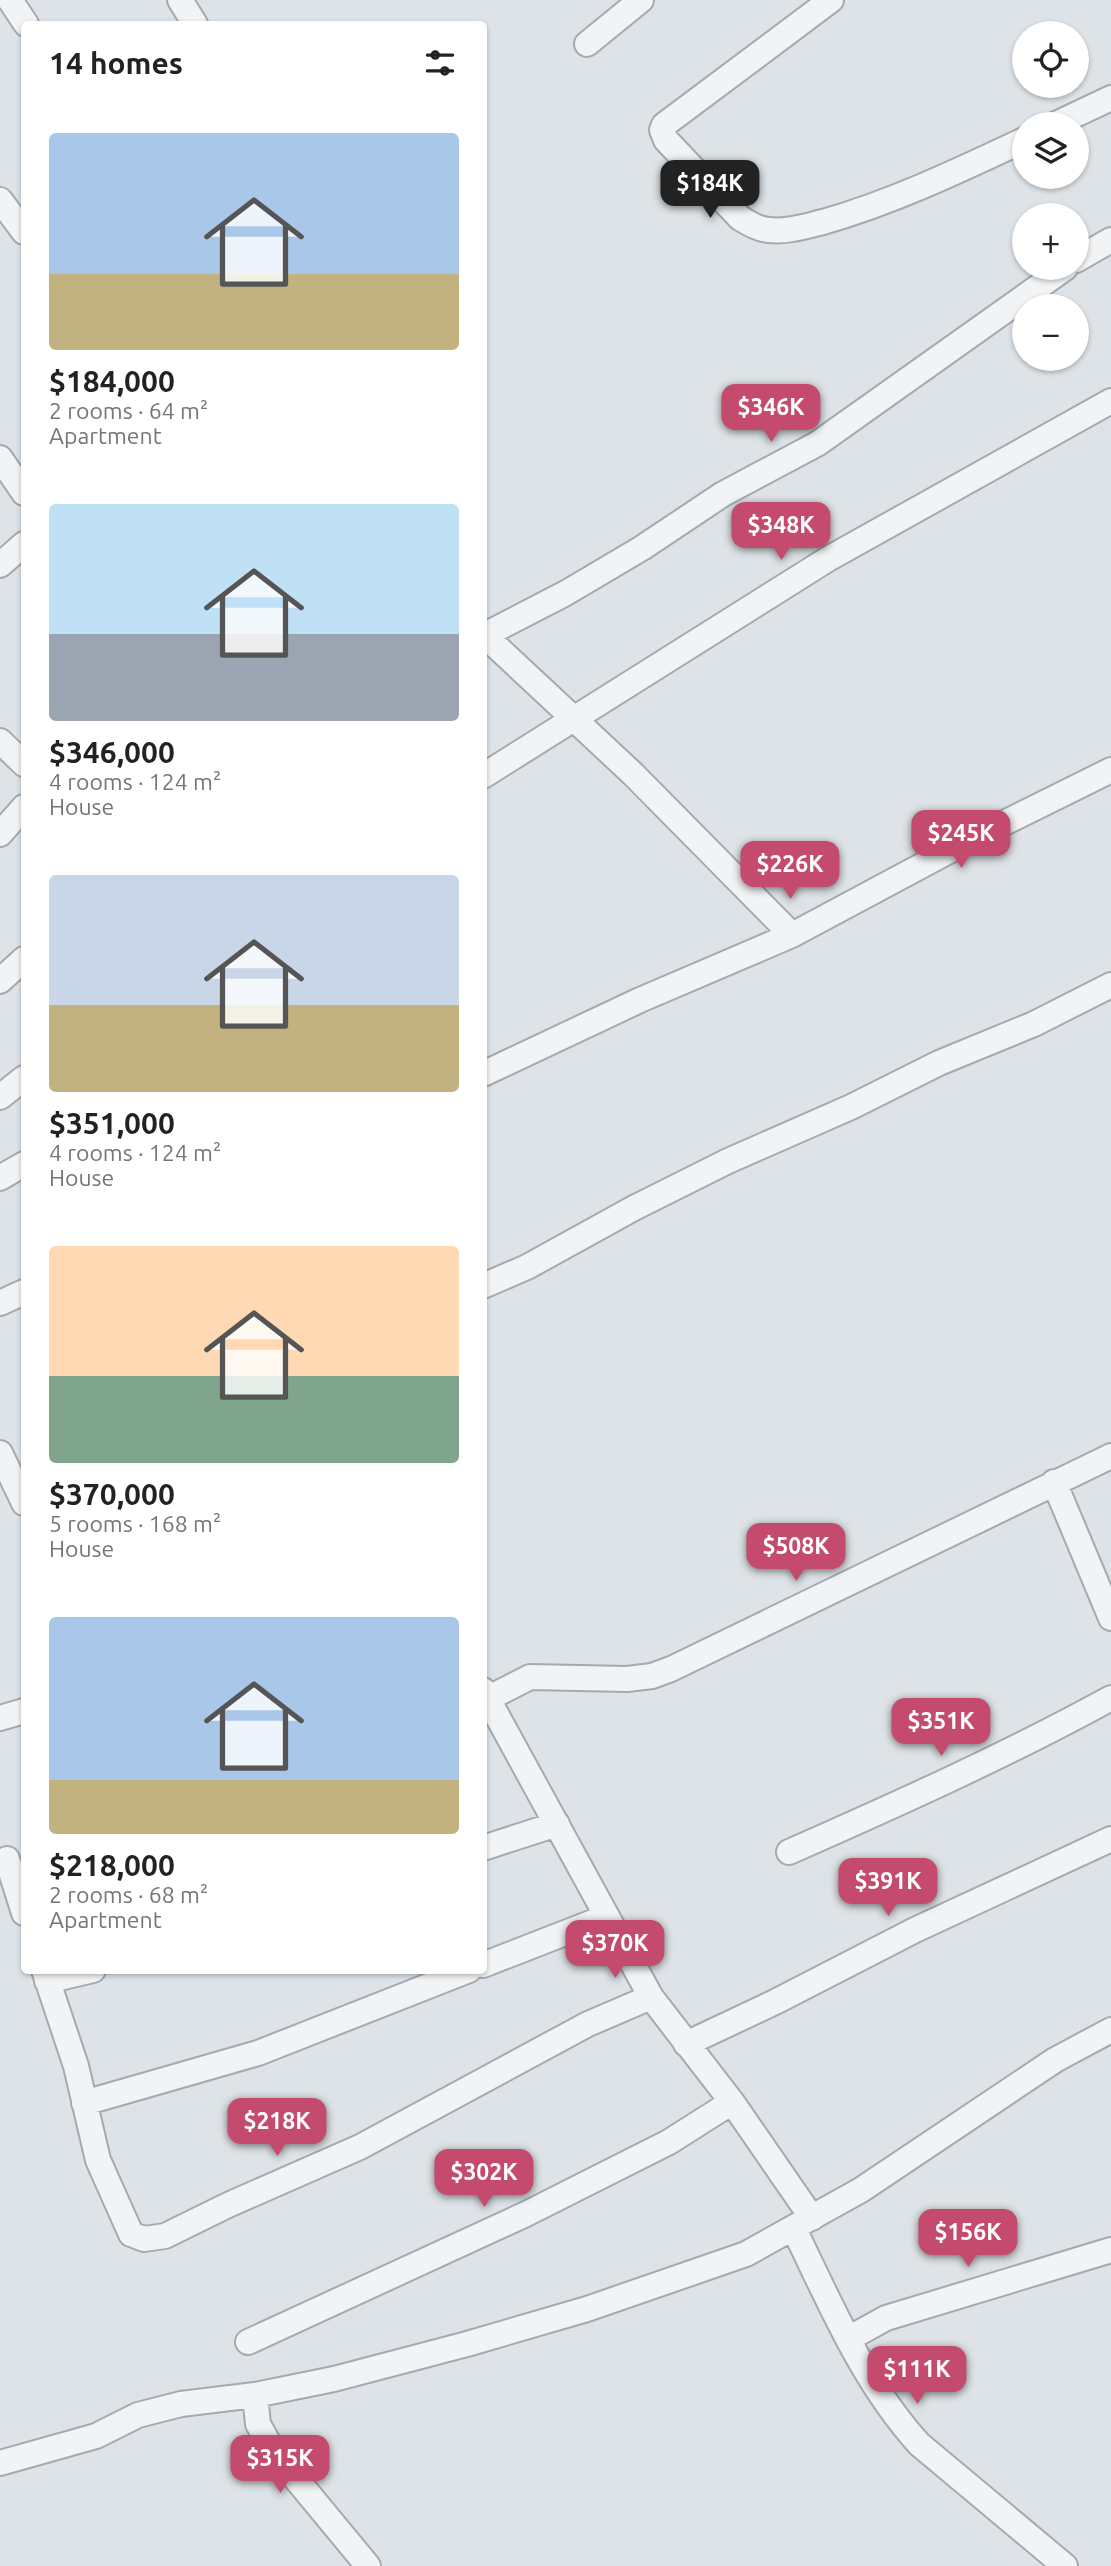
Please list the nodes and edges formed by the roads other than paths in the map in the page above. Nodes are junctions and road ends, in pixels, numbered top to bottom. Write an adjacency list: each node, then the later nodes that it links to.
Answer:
1 (10, 0): 5 (street)
2 (180, 0): 6 (street)
3 (641, 0): 7 (street)
4 (831, 0): 10 (street)
5 (24, 21)
6 (193, 21)
7 (587, 44)
8 (1111, 98): 9 (street)
9 (1081, 112)
10 (1012, 145)
11 (0, 200): 12 (street)
12 (21, 228)
13 (1111, 240): 14 (street)
14 (1089, 253)
15 (1048, 280): 21 (street)
16 (1111, 401): 23 (street)
17 (0, 458): 18 (street)
18 (21, 489)
19 (21, 547): 20 (street)
20 (0, 565)
21 (487, 633)
22 (487, 639): 23 (street)
23 (573, 719): 27 (street); 30 (street)
24 (0, 741): 25 (street)
25 (21, 762)
26 (1111, 770): 30 (street)
27 (487, 773)
28 (21, 810): 29 (street)
29 (0, 834)
30 (792, 935): 34 (street)
31 (21, 962): 32 (street)
32 (0, 981)
33 (1111, 985): 39 (street)
34 (487, 1071)
35 (21, 1080): 36 (street)
36 (0, 1097)
37 (21, 1166): 38 (street)
38 (0, 1178)
39 (487, 1284)
40 (21, 1293): 41 (street)
41 (0, 1303)
42 (0, 1453): 45 (street)
43 (1111, 1456): 44 (street)
44 (1054, 1482): 46 (street); 47 (street)
45 (21, 1497)
46 (1111, 1618)
47 (487, 1695)
48 (1111, 1698): 55 (street)
49 (487, 1701): 52 (street)
50 (21, 1712): 51 (street)
51 (0, 1718)
52 (557, 1824): 54 (street); 58 (street)
53 (1111, 1839): 64 (street)
54 (487, 1847)
55 (789, 1852)
56 (11, 1859): 57 (street)
57 (21, 1901)
58 (606, 1917): 59 (street); 62 (street)
59 (487, 1963)
60 (459, 1974): 66 (street)
61 (45, 1976): 66 (street)
62 (651, 1997): 64 (street); 66 (street)
63 (1111, 2030): 67 (street)
64 (686, 2043): 65 (street)
65 (732, 2102): 67 (street); 70 (street)
66 (84, 2103)
67 (803, 2224): 69 (street); 71 (street)
68 (1111, 2250): 69 (street)
69 (848, 2339): 74 (street)
70 (248, 2342)
71 (255, 2395): 72 (street); 73 (street)
72 (0, 2463)
73 (368, 2566)
74 (1065, 2566)

